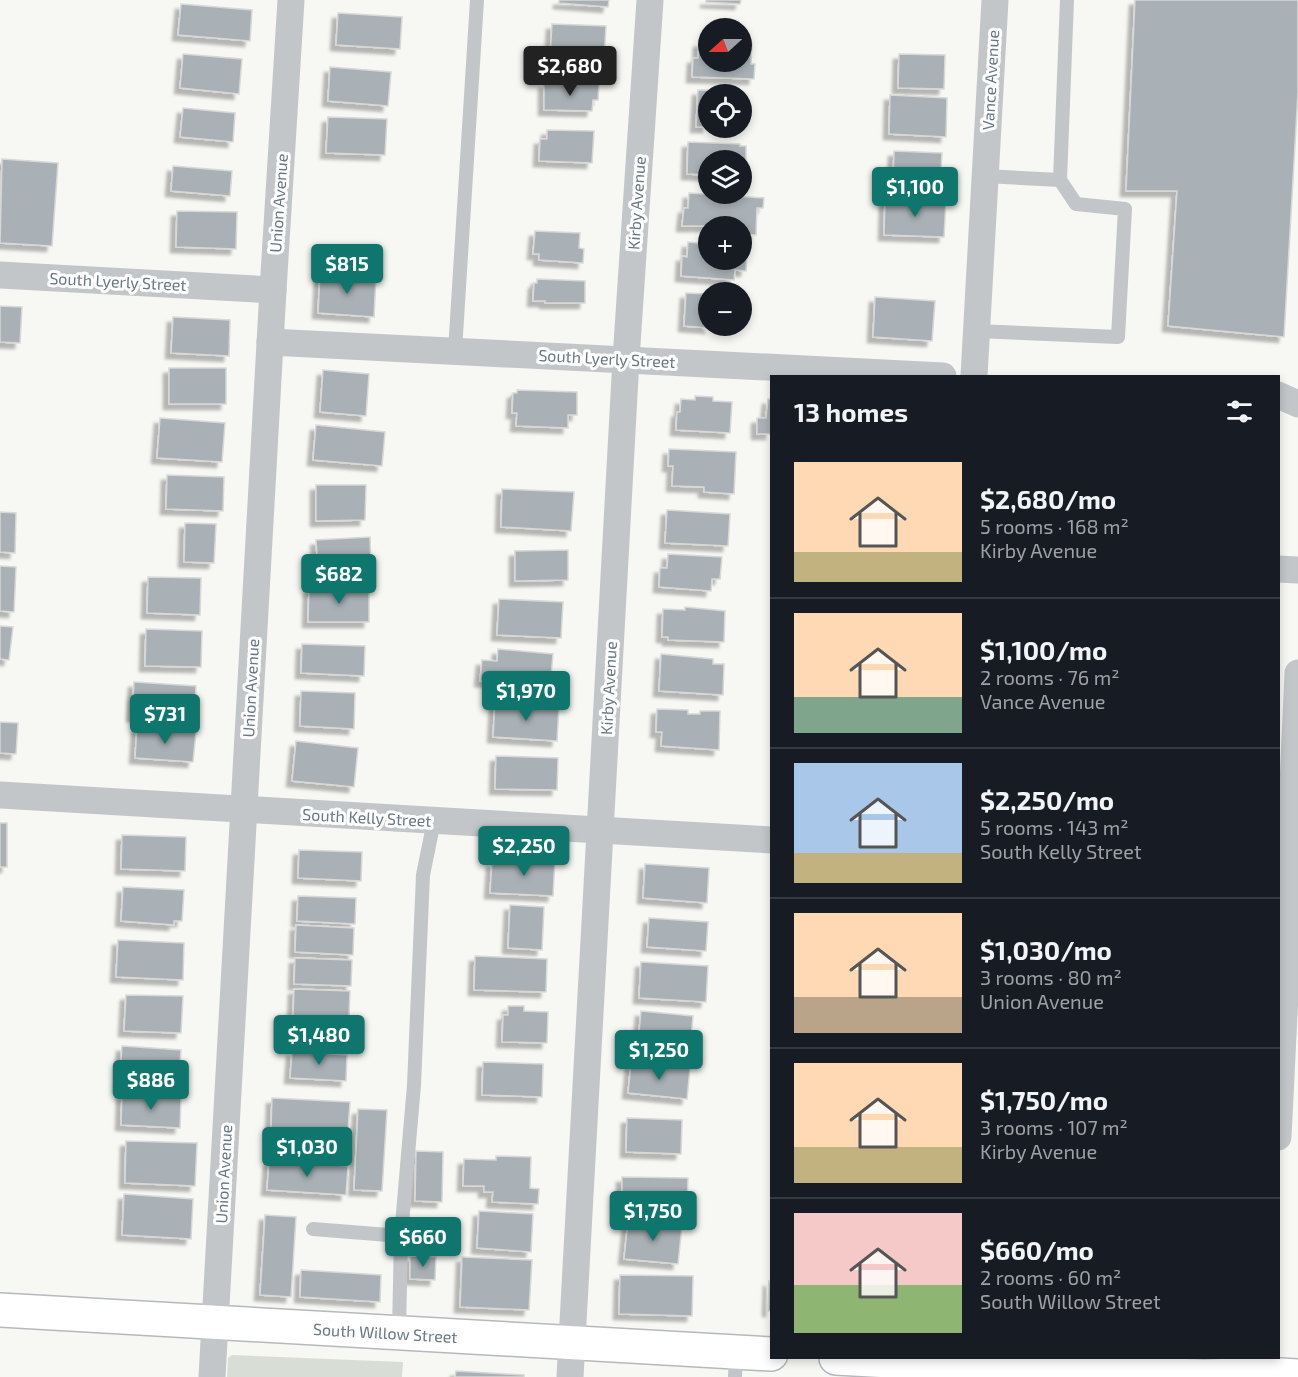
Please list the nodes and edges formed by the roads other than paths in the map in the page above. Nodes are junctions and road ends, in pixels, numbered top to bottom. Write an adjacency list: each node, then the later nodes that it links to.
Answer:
1 (291, 0): 9 (street, Union Avenue)
2 (477, 0): 12 (lane)
3 (650, 0): 13 (street, Kirby Avenue)
4 (994, 0): 6 (street, Vance Avenue)
5 (1067, 0): 7 (lane)
6 (985, 176): 7 (lane); 10 (street, Vance Avenue)
7 (1060, 180): 10 (lane)
8 (0, 275): 9 (street, South Lyerly Street)
9 (273, 290): 11 (street, Union Avenue)
10 (976, 331): 15 (street, Vance Avenue)
11 (270, 342): 12 (street, South Lyerly Street); 22 (street, Union Avenue)
12 (455, 351): 13 (street, South Lyerly Street)
13 (626, 359): 14 (street, South Lyerly Street); 24 (street, Kirby Avenue)
14 (924, 375)
15 (974, 375)
16 (1280, 395): 17 (street)
17 (1298, 404)
18 (1280, 568): 19 (street)
19 (1298, 570)
20 (1298, 673): 26 (street)
21 (0, 795): 22 (street, South Kelly Street)
22 (243, 809): 23 (street, South Kelly Street); 31 (street, Union Avenue)
23 (434, 821): 24 (street, South Kelly Street); 29 (lane)
24 (600, 831): 25 (street, South Kelly Street); 33 (street, Kirby Avenue)
25 (770, 840)
26 (1289, 882): 27 (street)
27 (1280, 1091)
28 (314, 1229): 29 (lane)
29 (401, 1236): 32 (lane)
30 (0, 1310): 31 (main road, South Willow Street)
31 (215, 1322): 32 (main road, South Willow Street); 39 (street, Union Avenue)
32 (399, 1332): 33 (main road, South Willow Street)
33 (572, 1344): 36 (main road, South Willow Street); 40 (street, Kirby Avenue)
34 (770, 1354): 36 (main road, South Willow Street)
35 (847, 1359): 37 (main road)
36 (735, 1365)
37 (914, 1365): 38 (main road)
38 (1274, 1371)
39 (212, 1377)
40 (570, 1377)

